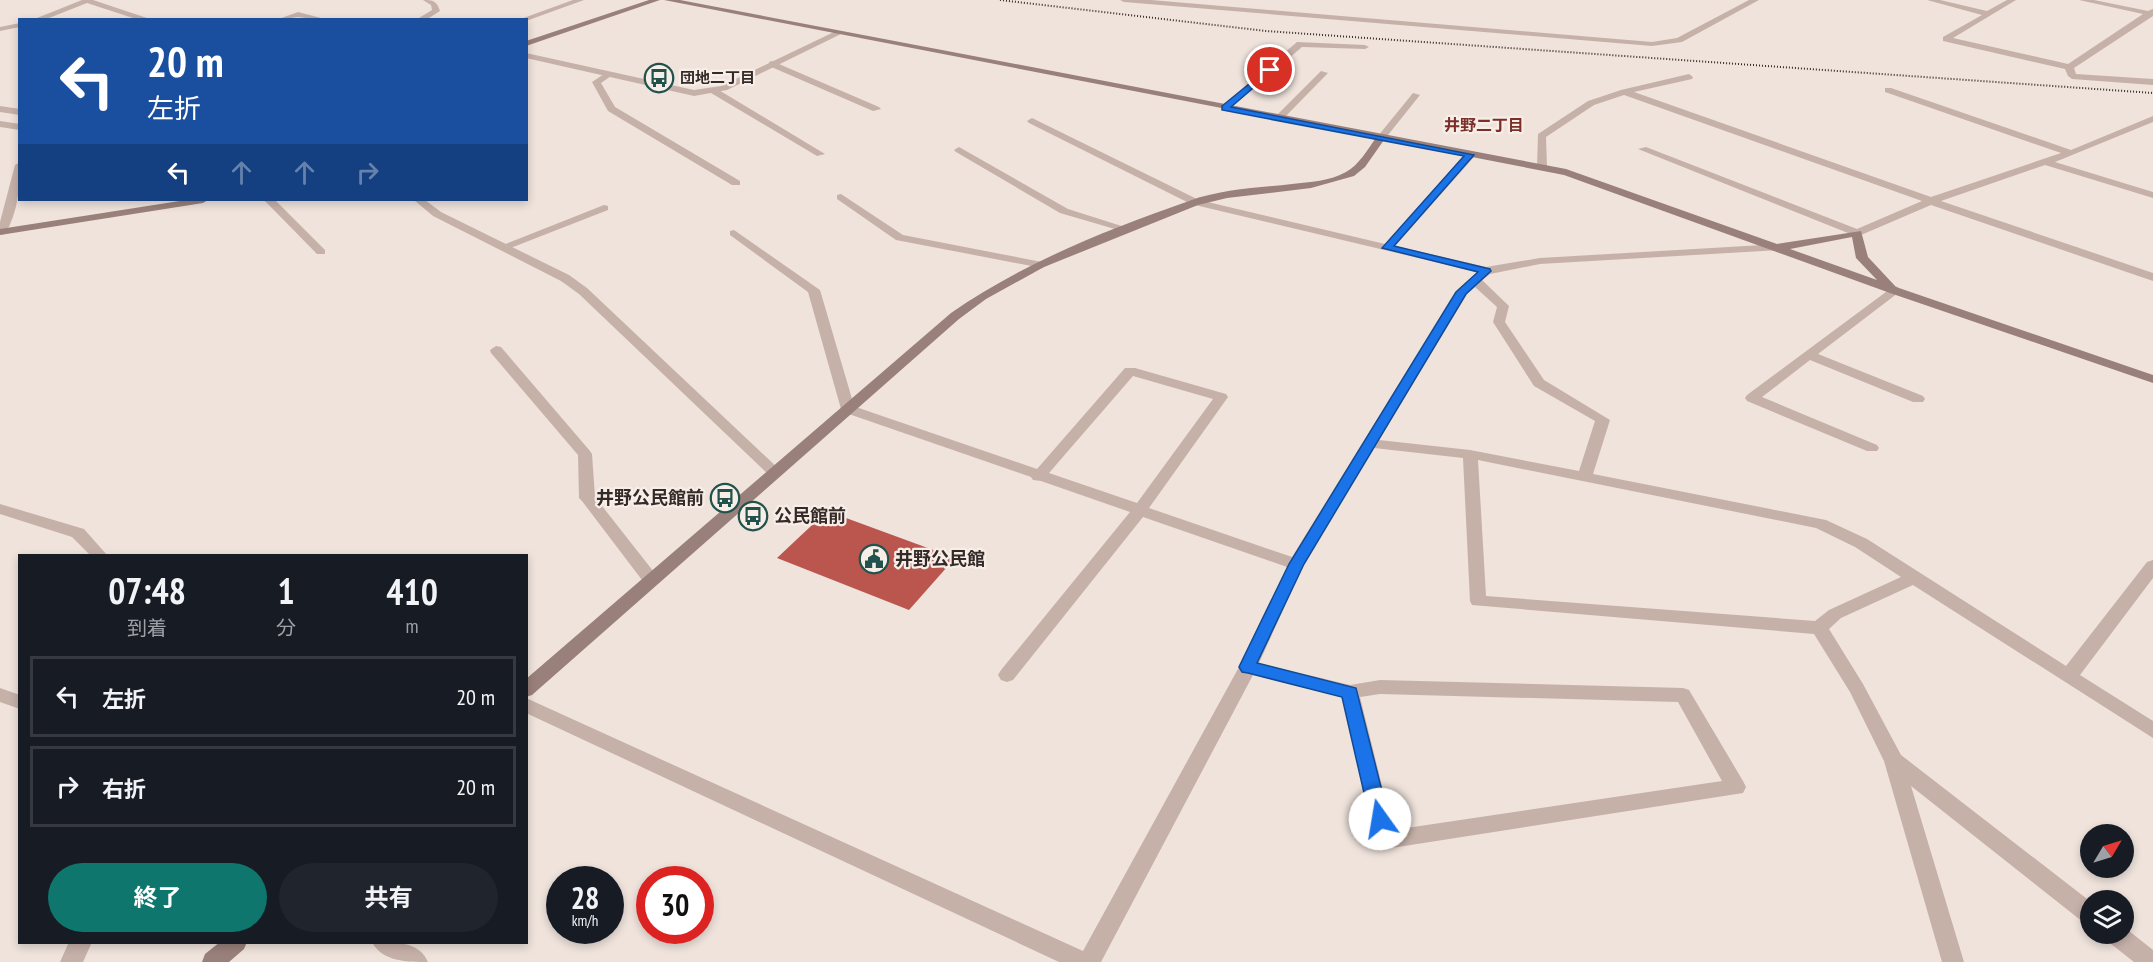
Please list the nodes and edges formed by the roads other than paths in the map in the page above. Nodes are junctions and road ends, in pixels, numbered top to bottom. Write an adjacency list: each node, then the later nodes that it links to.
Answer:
1 (88, 0): 13 (street); 14 (street)
2 (427, 0): 17 (street)
3 (580, 0): 18 (street)
4 (656, 0): 23 (street)
5 (668, 0): 22 (street)
6 (1124, 0): 7 (street)
7 (1755, 0)
8 (1931, 0): 12 (street)
9 (2012, 0): 12 (street)
10 (2083, 0): 11 (street)
11 (2152, 13): 27 (street)
12 (1988, 14): 27 (street)
13 (41, 18)
14 (143, 18)
15 (286, 18): 16 (street)
16 (311, 18)
17 (425, 18)
18 (528, 18)
19 (18, 25): 20 (street)
20 (2, 29): 21 (street)
21 (18, 33)
22 (837, 34): 26 (street); 36 (street)
23 (528, 43)
24 (1365, 47): 36 (street)
25 (528, 55): 29 (street)
26 (772, 64): 33 (street); 38 (street)
27 (2069, 67): 31 (street)
28 (1324, 73): 40 (street)
29 (610, 74): 33 (street); 54 (street)
30 (1689, 77): 34 (street)
31 (2153, 82)
32 (1888, 90): 48 (street)
33 (714, 91): 49 (street)
34 (1624, 92): 52 (street); 60 (street)
35 (1416, 95): 45 (street)
36 (1225, 108): 40 (street)
37 (0, 109): 39 (street)
38 (876, 109)
39 (18, 112)
40 (1279, 118): 45 (street)
41 (2153, 118): 48 (street)
42 (1032, 121): 61 (street)
43 (0, 124): 44 (street)
44 (18, 127)
45 (1381, 138): 50 (street); 61 (street)
46 (1643, 148): 66 (street)
47 (960, 150): 63 (street)
48 (2071, 153): 51 (street)
49 (820, 154)
50 (1470, 155): 52 (street); 69 (street)
51 (2046, 162): 55 (street); 60 (street)
52 (1542, 167): 68 (street)
53 (18, 174): 64 (street)
54 (736, 183)
55 (2153, 195)
56 (841, 197): 71 (street)
57 (197, 201): 64 (street)
58 (270, 201): 70 (street)
59 (420, 201): 67 (street)
60 (1931, 201): 66 (street); 73 (street)
61 (1195, 202): 63 (street); 69 (street)
62 (604, 208): 67 (street)
63 (1125, 229): 71 (street)
64 (0, 232)
65 (735, 233): 79 (street)
66 (1857, 233): 68 (street); 74 (street)
67 (504, 247): 83 (street)
68 (1780, 247): 72 (street); 74 (street)
69 (1387, 248): 72 (street)
70 (321, 252)
71 (1042, 265): 79 (street)
72 (1481, 275): 80 (street); 84 (street)
73 (2153, 277)
74 (1894, 290): 76 (street); 77 (street)
75 (496, 350): 92 (street)
76 (1808, 355): 78 (street); 81 (street)
77 (2153, 379)
78 (1918, 399)
79 (848, 410): 83 (street); 85 (street)
80 (1369, 443): 82 (street); 89 (street)
81 (1872, 448)
82 (1470, 454): 84 (street); 93 (street)
83 (775, 472): 92 (street)
84 (1585, 476): 91 (street)
85 (1038, 477): 87 (street); 87 (street)
86 (0, 509): 88 (street)
87 (1139, 511): 89 (street); 95 (street)
88 (98, 554)
89 (1296, 564): 94 (street)
90 (2153, 566): 96 (street)
91 (1915, 577): 93 (street); 96 (street)
92 (651, 580): 97 (street)
93 (1819, 628): 103 (street)
94 (1248, 667): 98 (street); 113 (street)
95 (1007, 675)
96 (2068, 677): 102 (street)
97 (528, 688)
98 (1350, 692): 98 (street)
99 (0, 695): 100 (street)
100 (18, 701)
101 (528, 706): 112 (street)
102 (2153, 731)
103 (1894, 761): 104 (street); 114 (street)
104 (2080, 906)
105 (80, 944): 109 (street)
106 (234, 944): 110 (street)
107 (386, 944): 111 (street)
108 (2128, 944): 115 (street)
109 (71, 962)
110 (213, 962)
111 (417, 962)
112 (1083, 962)
113 (1089, 962)
114 (1953, 962)
115 (2151, 962)

